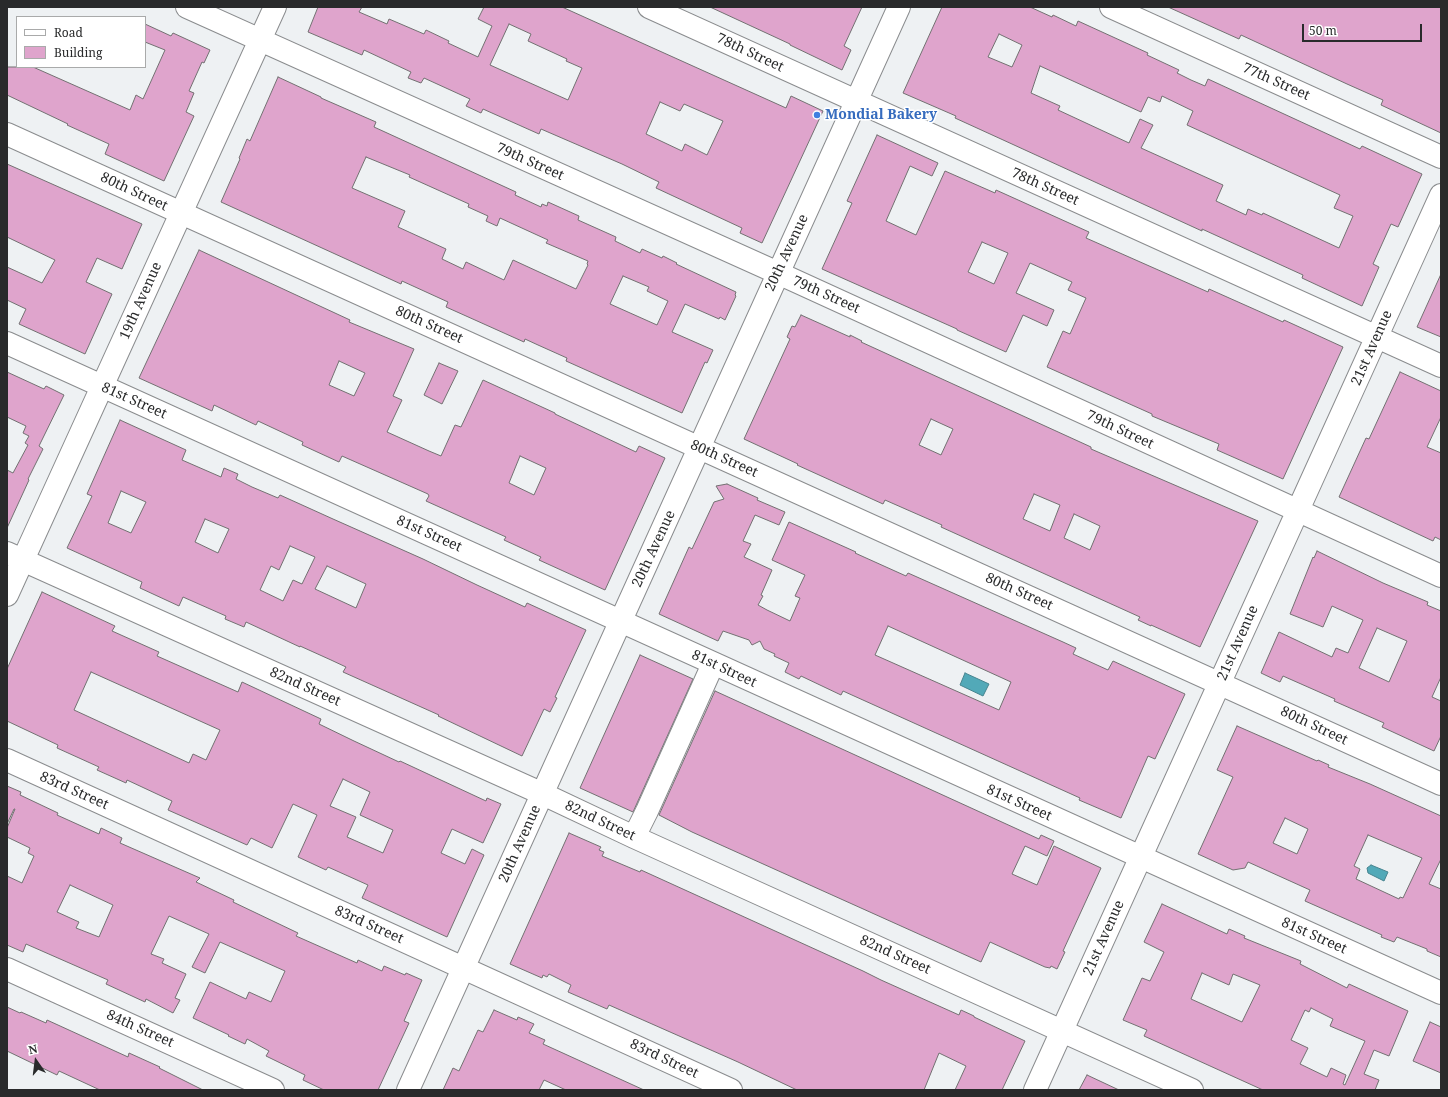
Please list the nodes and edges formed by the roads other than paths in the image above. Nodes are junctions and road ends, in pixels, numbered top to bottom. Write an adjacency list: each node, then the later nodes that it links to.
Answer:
1 (187, 7): 6 (street, 79th Street)
2 (275, 7): 6 (street, 19th Avenue)
3 (649, 7): 7 (street, 78th Street)
4 (899, 7): 7 (street, 20th Avenue)
5 (1111, 7): 9 (street, 77th Street)
6 (260, 40): 11 (street, 19th Avenue); 12 (street, 79th Street)
7 (857, 102): 12 (street, 20th Avenue); 13 (street, 78th Street)
8 (7, 134): 11 (street, 80th Street)
9 (1441, 157)
10 (1441, 195): 13 (street, 21st Avenue)
11 (181, 213): 16 (street, 19th Avenue); 17 (street, 80th Street)
12 (778, 273): 17 (street, 20th Avenue); 18 (street, 79th Street)
13 (1377, 337): 15 (street, 78th Street); 18 (street, 21st Avenue)
14 (7, 343): 16 (street, 81st Street)
15 (1441, 366)
16 (102, 387): 19 (street, 19th Avenue); 22 (street, 81st Street)
17 (700, 448): 22 (street, 20th Avenue); 24 (street, 80th Street)
18 (1298, 510): 20 (street, 79th Street); 24 (street, 21st Avenue)
19 (15, 556): 21 (street, 19th Avenue); 27 (street, 82nd Street)
20 (1441, 576)
21 (7, 595)
22 (621, 621): 23 (street, 81st Street); 27 (street, 20th Avenue)
23 (713, 664): 28 (street); 29 (street, 81st Street)
24 (1220, 683): 26 (street, 80th Street); 29 (street, 21st Avenue)
25 (7, 760): 30 (street, 83rd Street)
26 (1441, 784)
27 (543, 794): 28 (street, 82nd Street); 30 (street, 20th Avenue)
28 (634, 837): 33 (street, 82nd Street)
29 (1140, 858): 32 (street, 81st Street); 33 (street, 21st Avenue)
30 (463, 968): 35 (street, 20th Avenue); 36 (street, 83rd Street)
31 (7, 969): 34 (street, 84th Street)
32 (1441, 993)
33 (1061, 1031): 37 (street, 21st Avenue); 38 (street, 82nd Street)
34 (273, 1090)
35 (408, 1090)
36 (731, 1090)
37 (1035, 1090)
38 (1192, 1090)

